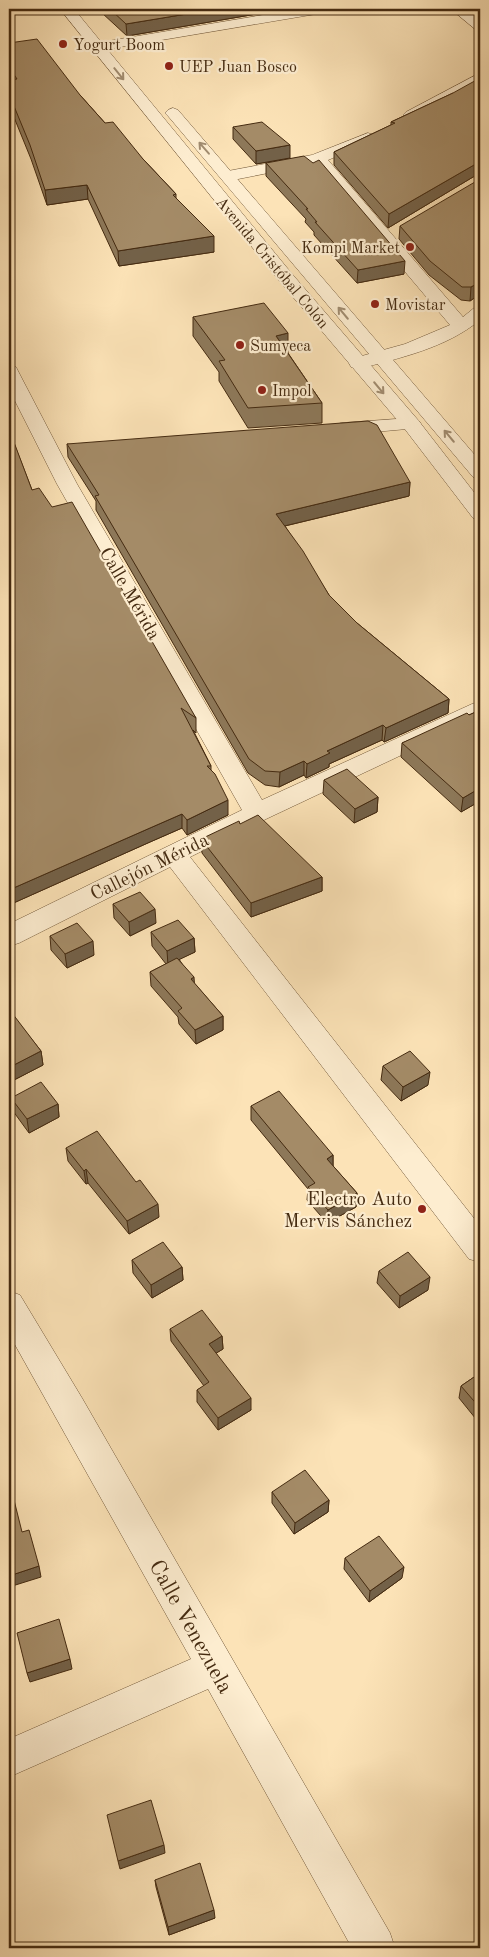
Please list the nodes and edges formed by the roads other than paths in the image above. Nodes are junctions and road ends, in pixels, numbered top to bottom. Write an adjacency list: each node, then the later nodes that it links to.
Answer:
1 (67, 9): 17 (street, Avenida Cristóbal Colón, one-way to 17)
2 (85, 9): 6 (street, Avenida Cristóbal Colón)
3 (322, 9): 6 (street)
4 (458, 9): 5 (street)
5 (480, 26)
6 (114, 44): 11 (street, Avenida Cristóbal Colón, one-way to 6)
7 (480, 77): 8 (street)
8 (401, 120)
9 (384, 130): 10 (street)
10 (318, 159): 11 (street); 13 (street)
11 (228, 176): 16 (street, Avenida Cristóbal Colón, one-way to 11)
12 (403, 228): 13 (street)
13 (386, 238): 15 (street)
14 (480, 312): 15 (street)
15 (461, 326): 16 (street)
16 (381, 357): 17 (street); 22 (street, Avenida Cristóbal Colón, one-way to 16)
17 (358, 362): 20 (street, Avenida Cristóbal Colón, one-way to 20)
18 (9, 371): 19 (street, Calle Mérida)
19 (15, 396): 25 (street, Calle Mérida)
20 (411, 424): 21 (street); 23 (street, Avenida Cristóbal Colón)
21 (323, 431)
22 (480, 473)
23 (480, 514)
24 (480, 709): 25 (street, Callejón Mérida)
25 (257, 813): 26 (street, Callejón Mérida)
26 (174, 854): 27 (street, Callejón Mérida); 28 (street)
27 (9, 936)
28 (480, 1249)
29 (9, 1305): 30 (street, Calle Venezuela)
30 (215, 1667): 31 (street); 32 (street, Calle Venezuela)
31 (9, 1758)
32 (375, 1948)

